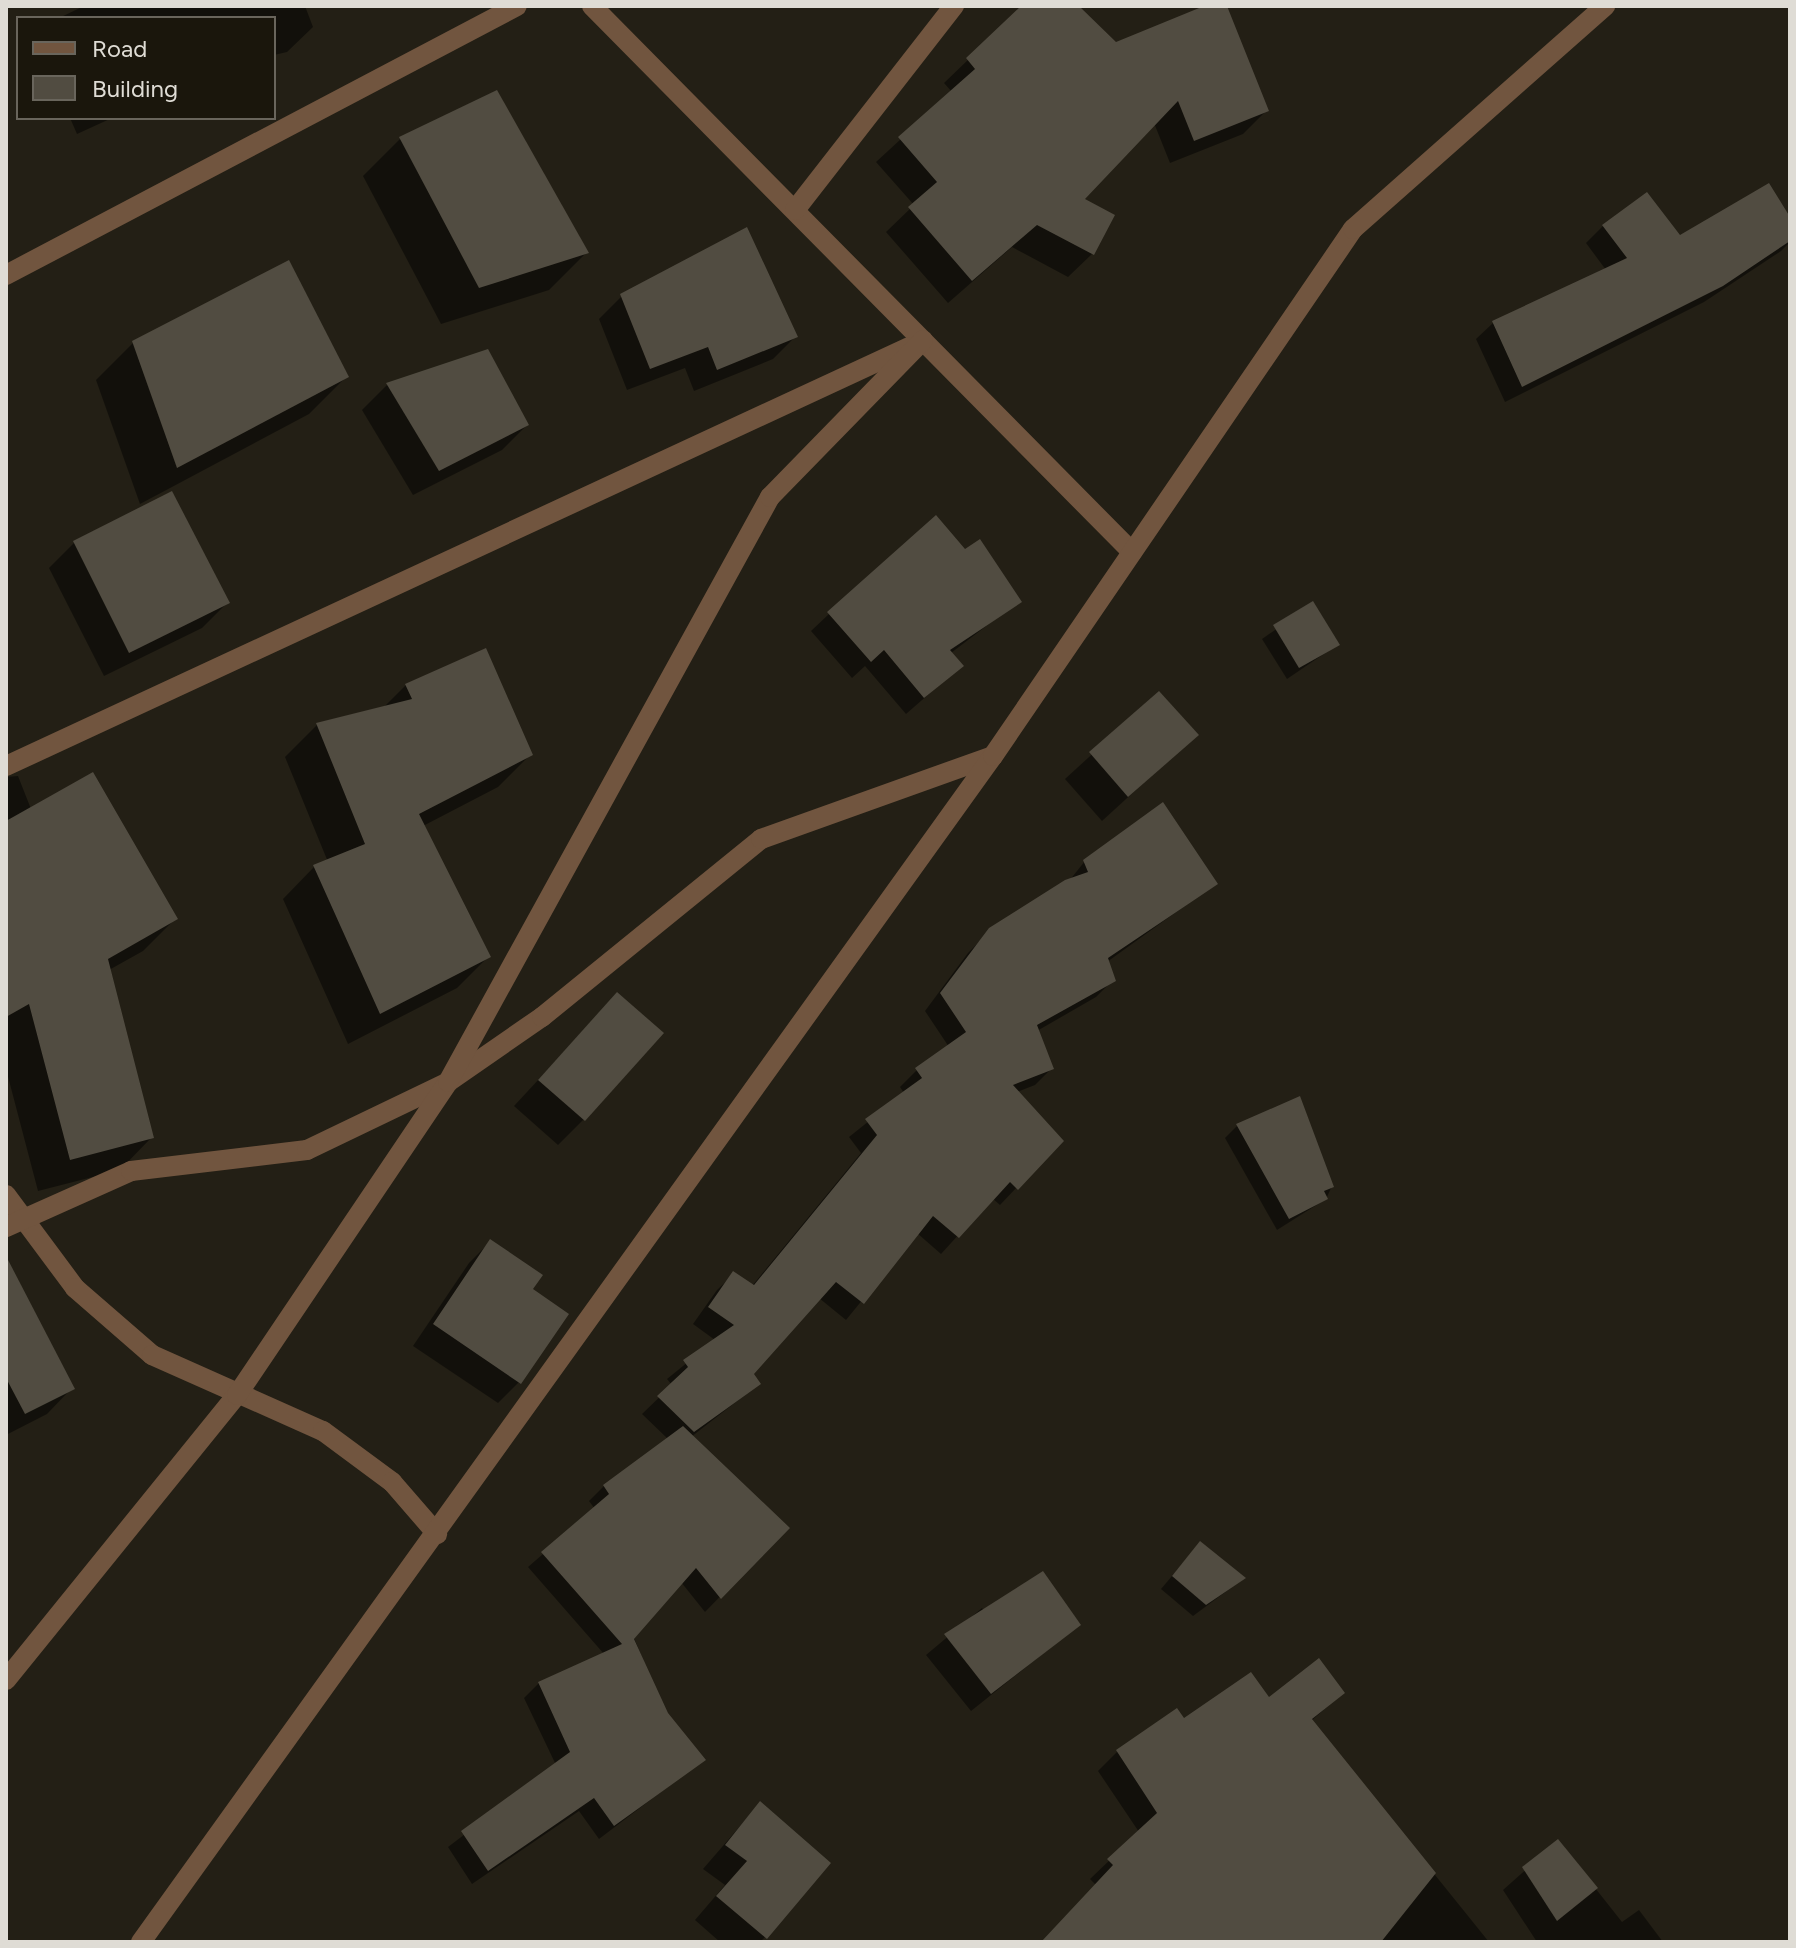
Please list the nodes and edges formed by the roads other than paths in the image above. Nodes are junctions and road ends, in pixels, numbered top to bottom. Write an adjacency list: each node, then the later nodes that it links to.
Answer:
1 (517, 6): 6 (street)
2 (592, 6): 5 (street)
3 (954, 6): 5 (street)
4 (1605, 6): 8 (street)
5 (795, 210): 7 (street)
6 (6, 275)
7 (923, 340): 8 (street); 10 (street); 11 (street)
8 (1132, 552): 9 (street)
9 (993, 756): 11 (street); 16 (street)
10 (6, 766)
11 (448, 1082): 13 (street); 15 (street)
12 (6, 1195): 13 (street)
13 (26, 1219): 14 (street); 15 (street)
14 (6, 1227)
15 (237, 1395): 16 (street); 17 (street)
16 (437, 1534): 18 (street)
17 (6, 1680)
18 (141, 1942)

